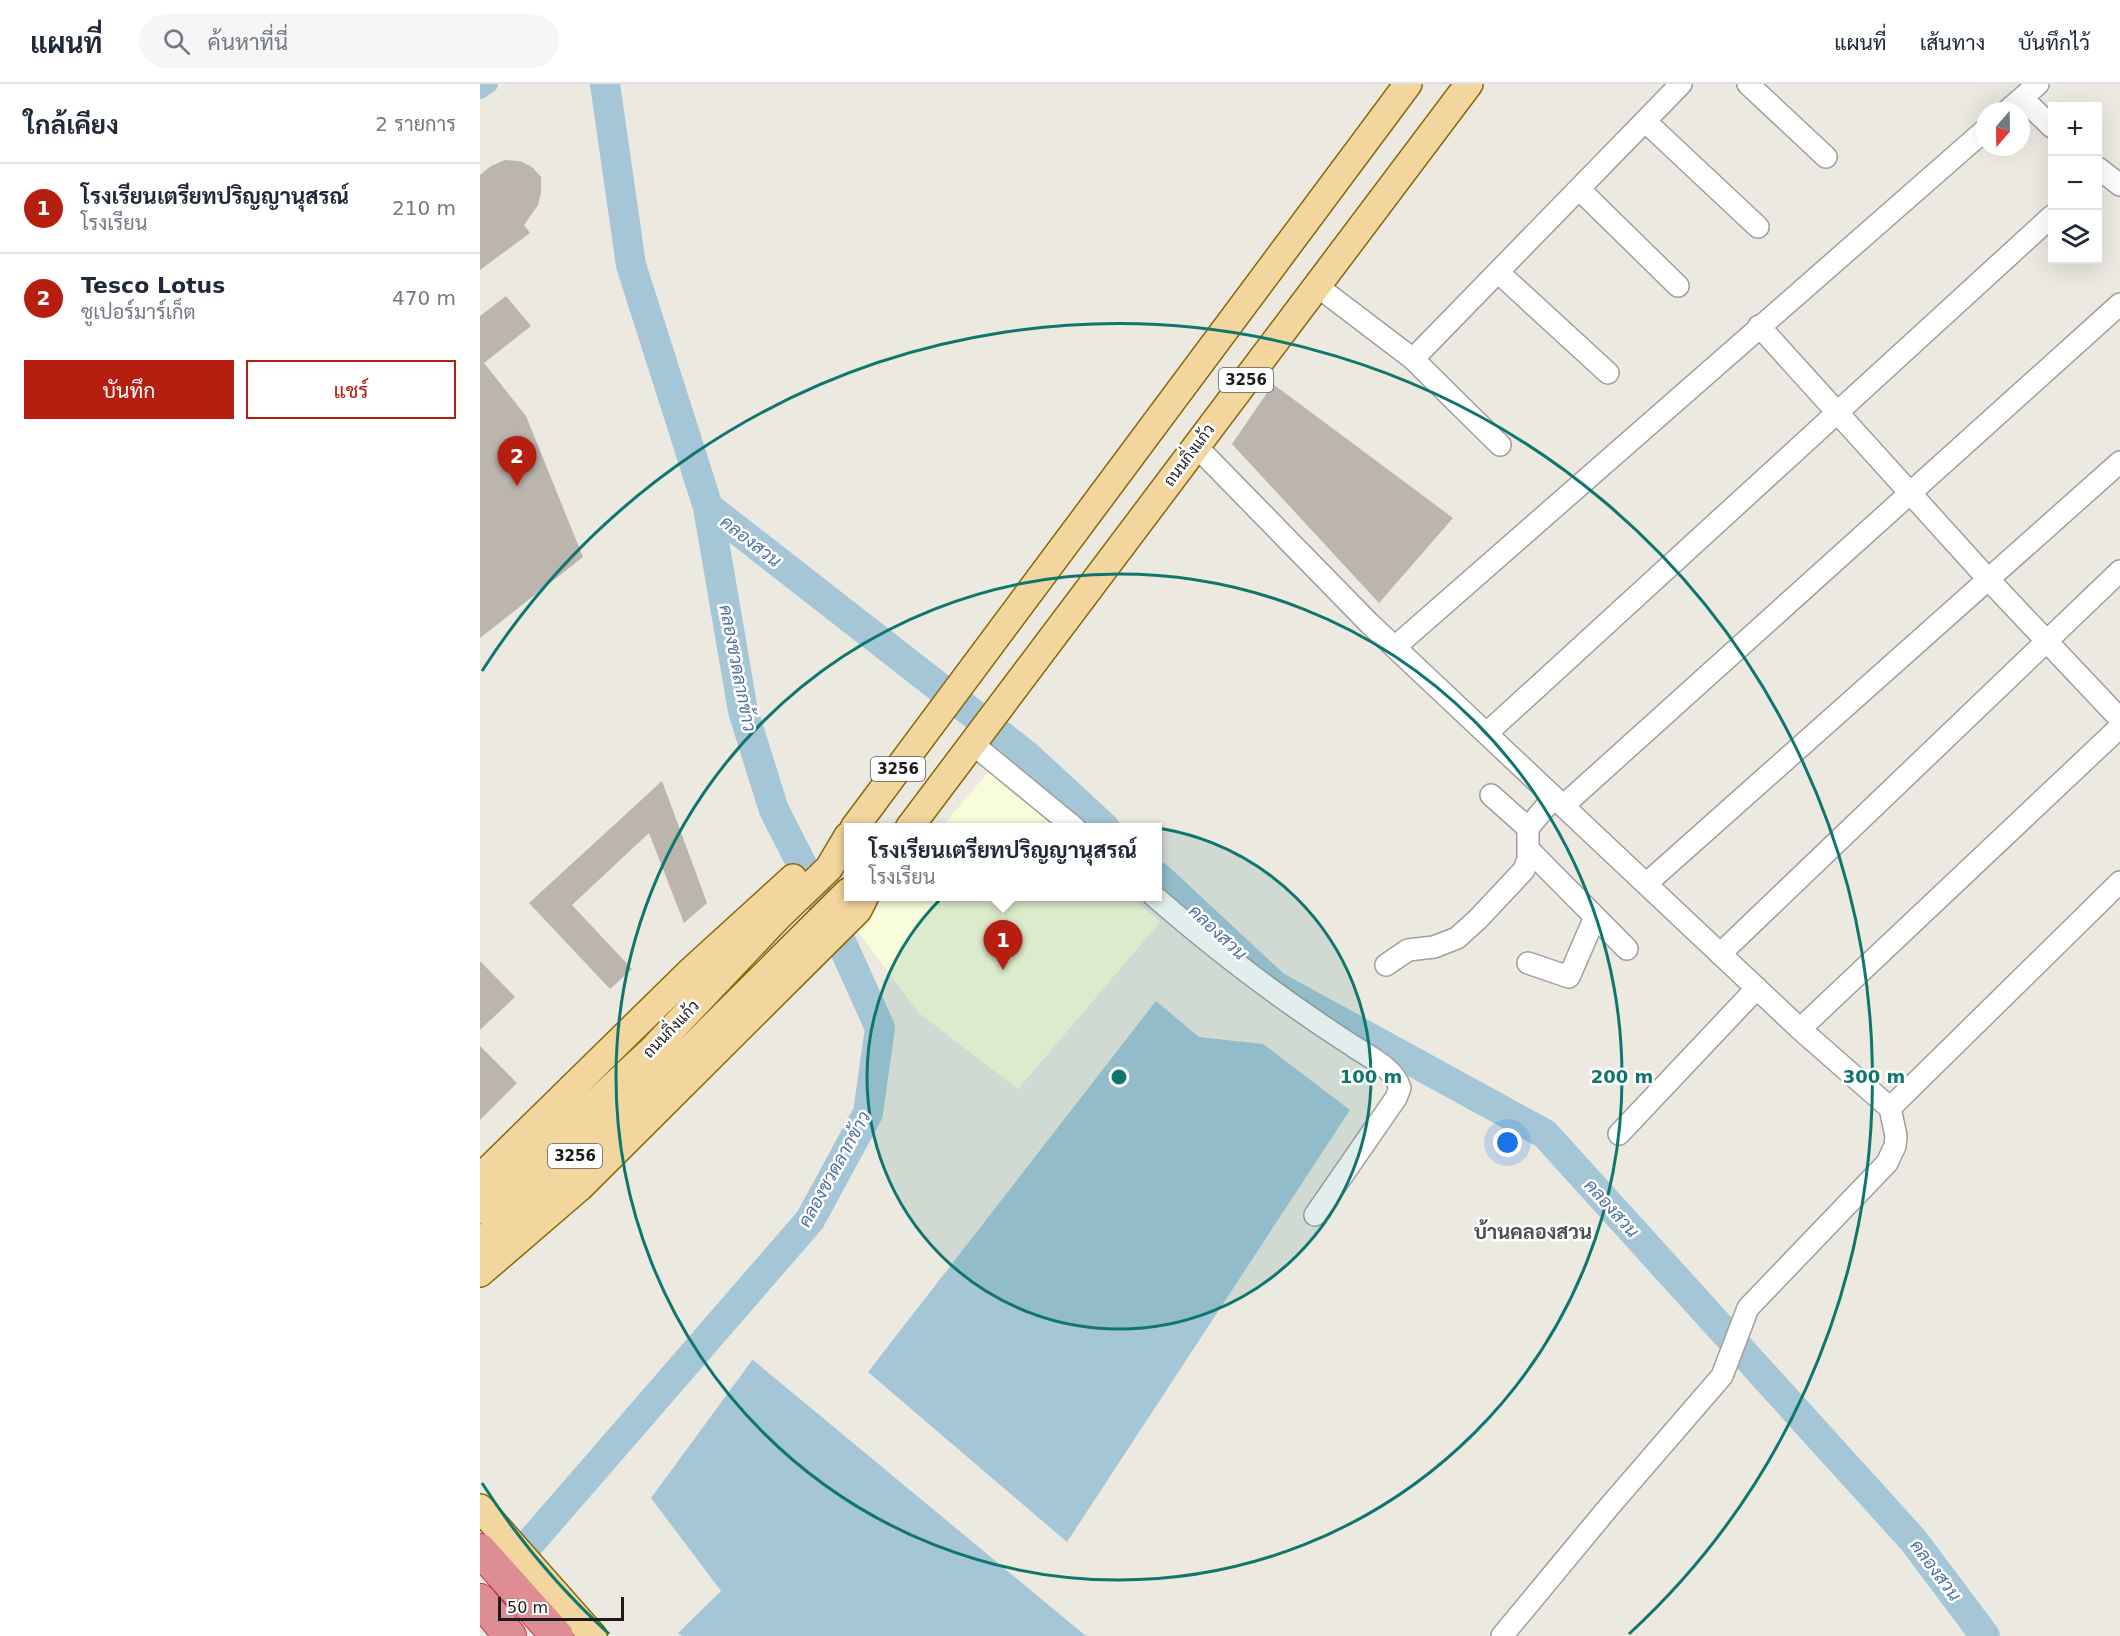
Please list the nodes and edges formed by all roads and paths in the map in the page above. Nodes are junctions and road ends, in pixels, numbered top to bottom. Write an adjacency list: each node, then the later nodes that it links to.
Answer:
1 (1408, 84): 39 (main road, 3256)
2 (1469, 84): 18 (main road, ถนนกิ่งแก้ว / 3256)
3 (1681, 84): 8 (street)
4 (1748, 84): 11 (street)
5 (2038, 84): 6 (street)
6 (2017, 102)
7 (2030, 114): 9 (street)
8 (1645, 121): 14 (street); 16 (street)
9 (2048, 125)
10 (1976, 138): 21 (street)
11 (1826, 157)
12 (2102, 174): 13 (street)
13 (2120, 185)
14 (1579, 189): 17 (street); 19 (street)
15 (2048, 220): 24 (street)
16 (1758, 227)
17 (1498, 272): 22 (street); 23 (street)
18 (1317, 286): 22 (street); 26 (main road, ถนนกิ่งแก้ว / 3256)
19 (1678, 286)
20 (2120, 304): 28 (street)
21 (1759, 326): 24 (street); 32 (street)
22 (1413, 359): 25 (street)
23 (1608, 373)
24 (1837, 413): 28 (street); 35 (street)
25 (1500, 445)
26 (1196, 446): 32 (street); 36 (main road, ถนนกิ่งแก้ว / 3256)
27 (2120, 462): 30 (street)
28 (1912, 492): 30 (street); 38 (street)
29 (2120, 571): 31 (street)
30 (1988, 579): 31 (street); 46 (street)
31 (2046, 641): 33 (street); 53 (street)
32 (1395, 647): 35 (street)
33 (2120, 718)
34 (2120, 727): 57 (street)
35 (1486, 734): 38 (street)
36 (975, 743): 40 (main road, ถนนกิ่งแก้ว / 3256); 41 (street)
37 (1491, 795): 42 (street)
38 (1559, 802): 42 (street); 46 (street)
39 (856, 823)
40 (913, 823)
41 (1069, 823)
42 (1528, 828): 44 (street)
43 (838, 847): 49 (main road)
44 (1528, 849): 50 (street); 55 (street)
45 (2120, 882): 59 (street)
46 (1646, 884): 53 (street)
47 (852, 901): 51 (main road, ถนนกิ่งแก้ว / 3256)
48 (1159, 901): 63 (street)
49 (774, 907): 58 (main road, ถนนกิ่งแก้ว / 3256); 61 (main road)
50 (1595, 917): 52 (street); 54 (street)
51 (804, 948): 58 (main road, ถนนกิ่งแก้ว / 3256); 65 (main road)
52 (1627, 949)
53 (1720, 954): 56 (street)
54 (1527, 963)
55 (1386, 964)
56 (1757, 988): 57 (street); 60 (street)
57 (1800, 1029): 59 (street)
58 (660, 1060): 62 (main road, ถนนกิ่งแก้ว / 3256); 64 (main road, ถนนกิ่งแก้ว / 3256)
59 (1890, 1108): 72 (street)
60 (1619, 1134)
61 (480, 1178)
62 (480, 1210)
63 (1315, 1215)
64 (480, 1243)
65 (480, 1273)
66 (480, 1508): 71 (main road)
67 (480, 1550): 70 (highway)
68 (480, 1600): 69 (highway)
69 (510, 1636)
70 (557, 1636)
71 (593, 1636)
72 (1502, 1636)

